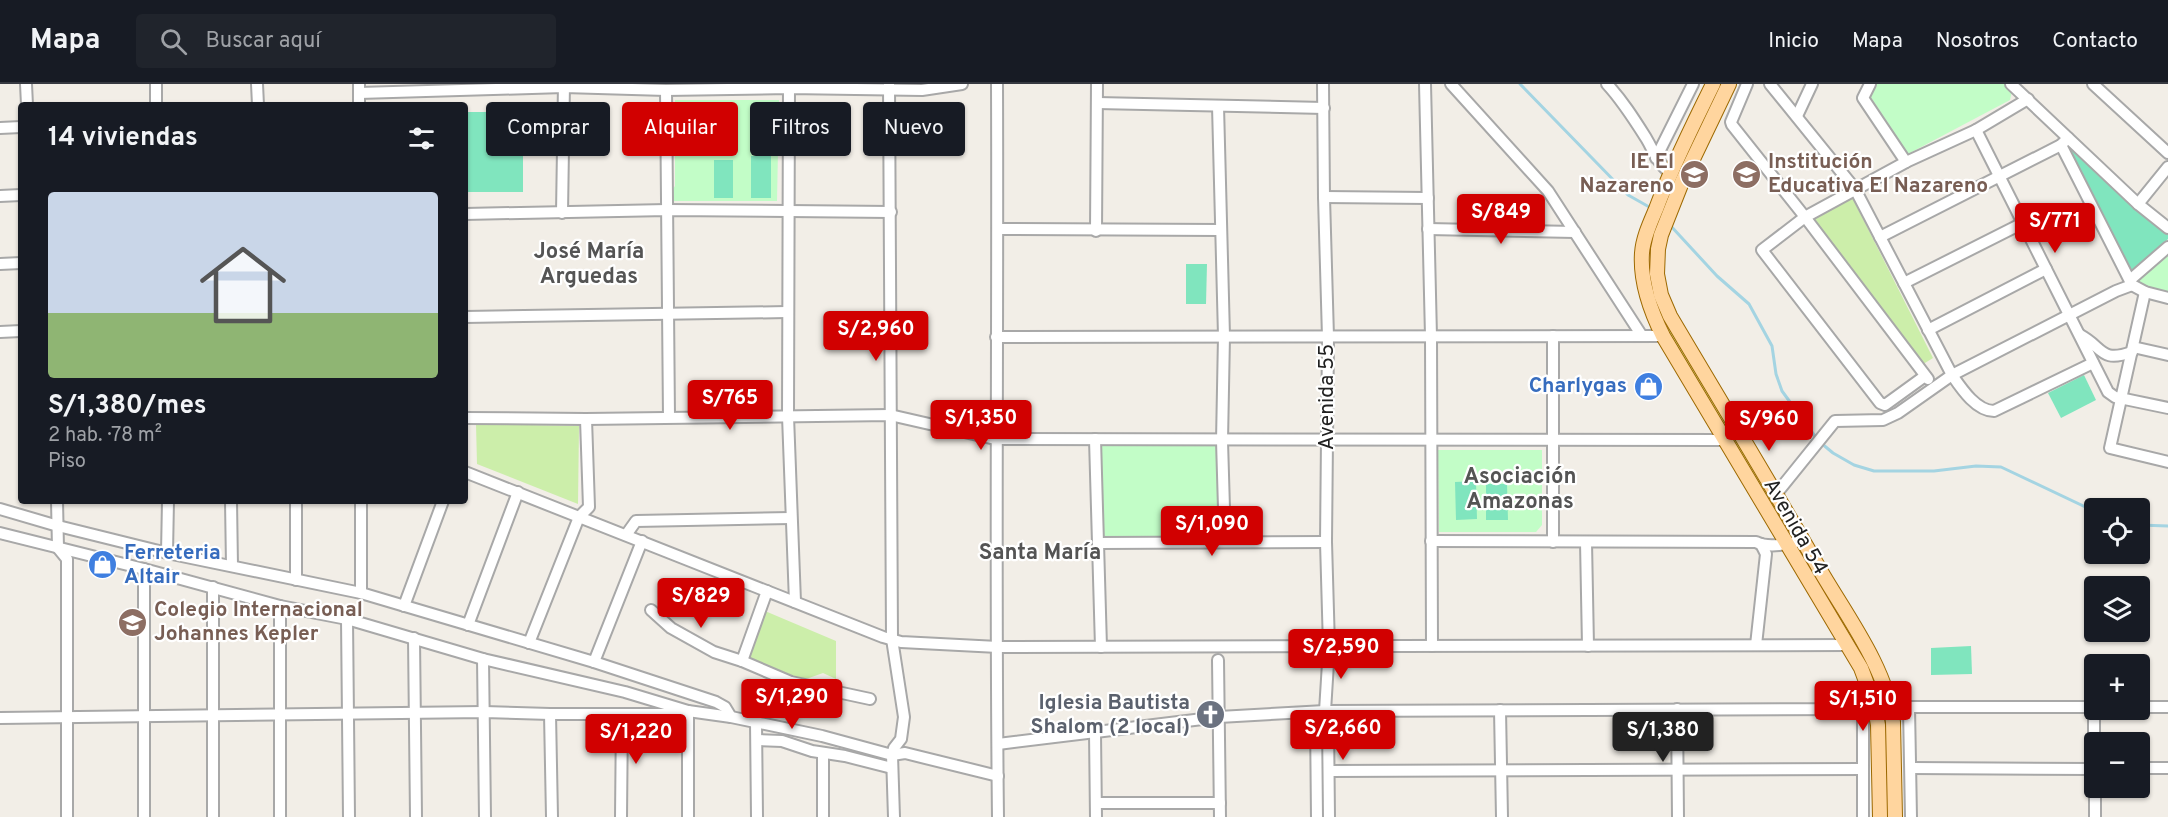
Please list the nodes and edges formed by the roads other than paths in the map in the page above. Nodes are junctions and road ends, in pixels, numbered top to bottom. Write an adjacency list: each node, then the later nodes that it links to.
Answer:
1 (26, 84): 26 (street)
2 (156, 84): 27 (street)
3 (258, 84): 28 (street)
4 (962, 84): 22 (street)
5 (997, 84): 57 (street)
6 (1097, 84): 29 (street)
7 (1323, 84): 31 (street, Avenida 55)
8 (1425, 84): 47 (street)
9 (1451, 84): 61 (street)
10 (1607, 84): 38 (street)
11 (1693, 84): 38 (street)
12 (1713, 84): 41 (main road, Avenida 54)
13 (1729, 84): 109 (main road, Avenida 54)
14 (1747, 84): 54 (street)
15 (1770, 84): 32 (street)
16 (1812, 84): 32 (street)
17 (1870, 84): 39 (street)
18 (2011, 84): 25 (street)
19 (2093, 84): 37 (street)
20 (564, 85): 23 (street); 24 (street); 52 (street)
21 (789, 86): 22 (street); 24 (street); 50 (street)
22 (889, 87): 51 (street)
23 (359, 88)
24 (666, 90): 49 (street)
25 (2028, 99): 35 (street); 36 (street)
26 (27, 102)
27 (156, 102)
28 (258, 102)
29 (1097, 103): 30 (street); 60 (street)
30 (1218, 106): 31 (street); 59 (street)
31 (1324, 108): 46 (street, Avenida 55)
32 (1797, 116): 43 (street)
33 (18, 127): 34 (street)
34 (0, 128)
35 (1976, 130): 39 (street); 42 (street)
36 (2065, 142): 42 (street); 48 (street); 68 (street)
37 (2168, 153)
38 (1656, 158): 41 (street)
39 (1906, 162): 43 (street)
40 (2168, 167): 48 (street)
41 (1670, 173): 83 (main road, Avenida 54)
42 (2000, 177): 55 (street); 62 (street)
43 (1855, 189): 54 (street); 62 (street)
44 (18, 195): 45 (street)
45 (0, 196)
46 (1324, 197): 47 (street); 85 (street, Avenida 55)
47 (1428, 198): 58 (street)
48 (2138, 204): 56 (street)
49 (667, 210): 50 (street); 52 (street); 72 (street)
50 (788, 211): 51 (street); 71 (street)
51 (891, 212): 94 (street)
52 (562, 213): 53 (street)
53 (468, 214)
54 (1805, 217): 90 (street); 90 (street)
55 (2024, 223): 66 (street); 67 (street)
56 (2168, 228)
57 (998, 229): 60 (street); 84 (street)
58 (1428, 229): 61 (street); 80 (street)
59 (1221, 230): 60 (street); 79 (street)
60 (1096, 231)
61 (1575, 232): 82 (street)
62 (1880, 237): 67 (street)
63 (2168, 247): 68 (street)
64 (18, 263): 65 (street)
65 (0, 264)
66 (2046, 269): 73 (street); 75 (street)
67 (1904, 283): 75 (street)
68 (2131, 283): 69 (street); 73 (street)
69 (2145, 292): 70 (street); 86 (street)
70 (2168, 298)
71 (788, 312): 72 (street); 95 (street)
72 (667, 315): 74 (street); 96 (street)
73 (2070, 315): 78 (street); 89 (street)
74 (468, 317)
75 (1928, 330): 89 (street)
76 (18, 331): 77 (street)
77 (0, 332)
78 (2079, 335): 86 (street); 88 (street)
79 (1224, 336): 84 (street); 85 (street); 104 (street)
80 (1431, 336): 81 (street); 85 (street); 102 (street)
81 (1553, 336): 82 (street); 101 (street)
82 (1642, 336): 83 (street)
83 (1663, 336): 103 (main road, Avenida 54)
84 (996, 337): 99 (street)
85 (1328, 337): 105 (street, Avenida 55)
86 (2133, 350): 87 (street); 92 (street)
87 (2168, 355)
88 (2092, 363): 89 (street); 92 (street)
89 (1952, 375): 91 (street)
90 (1925, 376): 91 (street)
91 (1935, 386): 109 (street)
92 (2121, 397): 93 (street); 106 (street)
93 (2168, 408)
94 (890, 415): 95 (street); 99 (street); 147 (street)
95 (788, 416): 96 (street); 118 (street)
96 (669, 417): 98 (street)
97 (468, 418): 98 (street)
98 (586, 419): 117 (street)
99 (995, 439): 100 (street); 153 (street)
100 (1095, 439): 104 (street); 128 (street)
101 (1553, 439): 102 (street); 103 (street); 126 (street)
102 (1430, 440): 105 (street); 124 (street)
103 (1726, 440): 131 (main road, Avenida 54)
104 (1222, 441): 105 (street); 125 (street)
105 (1327, 441): 129 (street, Avenida 55)
106 (2168, 462)
107 (468, 473): 108 (street)
108 (518, 492): 117 (street); 145 (street)
109 (1776, 494): 122 (main road, Avenida 54)
110 (57, 504): 119 (street)
111 (168, 504): 133 (street)
112 (231, 504): 134 (street)
113 (296, 504): 136 (street)
114 (361, 504): 139 (street)
115 (442, 504): 142 (street)
116 (0, 509): 119 (street)
117 (579, 517): 121 (street); 148 (street)
118 (791, 518): 121 (street); 140 (street)
119 (58, 526): 132 (street); 133 (street)
120 (0, 533): 132 (street)
121 (626, 535): 123 (street)
122 (1803, 540): 131 (street); 162 (main road, Avenida 54)
123 (642, 541): 138 (street); 159 (street)
124 (1431, 541): 126 (street); 151 (street)
125 (1225, 542): 128 (street); 129 (street)
126 (1553, 542): 127 (street)
127 (1586, 542): 130 (street); 152 (street)
128 (1098, 543): 154 (street)
129 (1326, 543): 155 (street, Avenida 55)
130 (1761, 544): 131 (street); 149 (street)
131 (1788, 544): 150 (main road, Avenida 54)
132 (57, 548): 135 (street); 178 (street)
133 (167, 553): 134 (street)
134 (232, 566): 136 (street)
135 (144, 569): 137 (street); 182 (street)
136 (296, 580): 139 (street)
137 (213, 587): 141 (street); 177 (street)
138 (767, 591): 140 (street); 158 (street)
139 (361, 593): 142 (street)
140 (795, 602): 147 (street)
141 (280, 606): 144 (street); 175 (street)
142 (404, 606): 145 (street)
143 (651, 610): 158 (street)
144 (346, 619): 146 (street); 176 (street)
145 (468, 625): 148 (street)
146 (414, 638): 156 (street); 172 (street)
147 (892, 639): 153 (street); 188 (street)
148 (529, 643): 159 (street)
149 (1756, 645): 150 (street); 152 (street)
150 (1848, 645): 161 (main road, Avenida 54)
151 (1432, 646): 152 (street); 155 (street)
152 (1588, 646)
153 (998, 647): 154 (street); 186 (street)
154 (1101, 647): 155 (street)
155 (1329, 647): 170 (street, Avenida 55)
156 (483, 659): 169 (street); 171 (street)
157 (1218, 660): 180 (street)
158 (742, 661): 160 (street)
159 (594, 662): 179 (street)
160 (870, 699)
161 (1869, 706): 167 (street); 193 (street); 223 (main road, Avenida 54)
162 (1892, 707): 166 (street); 224 (main road, Avenida 54)
163 (2084, 707): 166 (street)
164 (2150, 707): 165 (street)
165 (2168, 707)
166 (1909, 708): 190 (street)
167 (1677, 709): 168 (street); 196 (street)
168 (1500, 710): 170 (street); 195 (street)
169 (688, 711): 174 (street); 179 (street); 211 (street)
170 (1325, 711): 180 (street); 197 (street, Avenida 55); 218 (street, Avenida 55)
171 (484, 712): 172 (street); 173 (street); 208 (street)
172 (414, 714): 176 (street); 207 (street)
173 (550, 714): 174 (street); 209 (street)
174 (621, 714): 210 (street)
175 (280, 715): 176 (street); 177 (street); 205 (street)
176 (348, 715): 206 (street)
177 (213, 716): 182 (street); 204 (street)
178 (67, 717): 181 (street); 182 (street); 202 (street)
179 (731, 717): 183 (street)
180 (1219, 717): 184 (street); 201 (street)
181 (0, 718)
182 (144, 718): 203 (street)
183 (756, 722): 185 (street); 188 (street)
184 (1095, 733): 186 (street); 200 (street)
185 (757, 740): 187 (street); 212 (street)
186 (998, 744): 198 (street)
187 (823, 753): 189 (street); 213 (street)
188 (892, 755): 189 (street); 198 (street)
189 (892, 768): 214 (street)
190 (1911, 768): 194 (street); 225 (street)
191 (2150, 768): 192 (street)
192 (2168, 768)
193 (1863, 769): 196 (street); 222 (street)
194 (2084, 769)
195 (1502, 770): 196 (street); 197 (street); 220 (street)
196 (1678, 770): 221 (street)
197 (1329, 771): 219 (street, Avenida 55)
198 (998, 776): 215 (street)
199 (2095, 798): 226 (street)
200 (1096, 802): 201 (street); 216 (street)
201 (1220, 803): 217 (street)
202 (67, 817)
203 (144, 817)
204 (213, 817)
205 (280, 817)
206 (349, 817)
207 (416, 817)
208 (485, 817)
209 (552, 817)
210 (621, 817)
211 (688, 817)
212 (757, 817)
213 (823, 817)
214 (894, 817)
215 (998, 817)
216 (1096, 817)
217 (1220, 817)
218 (1317, 817)
219 (1329, 817)
220 (1502, 817)
221 (1678, 817)
222 (1863, 817)
223 (1880, 817)
224 (1895, 817)
225 (1911, 817)
226 (2095, 817)

